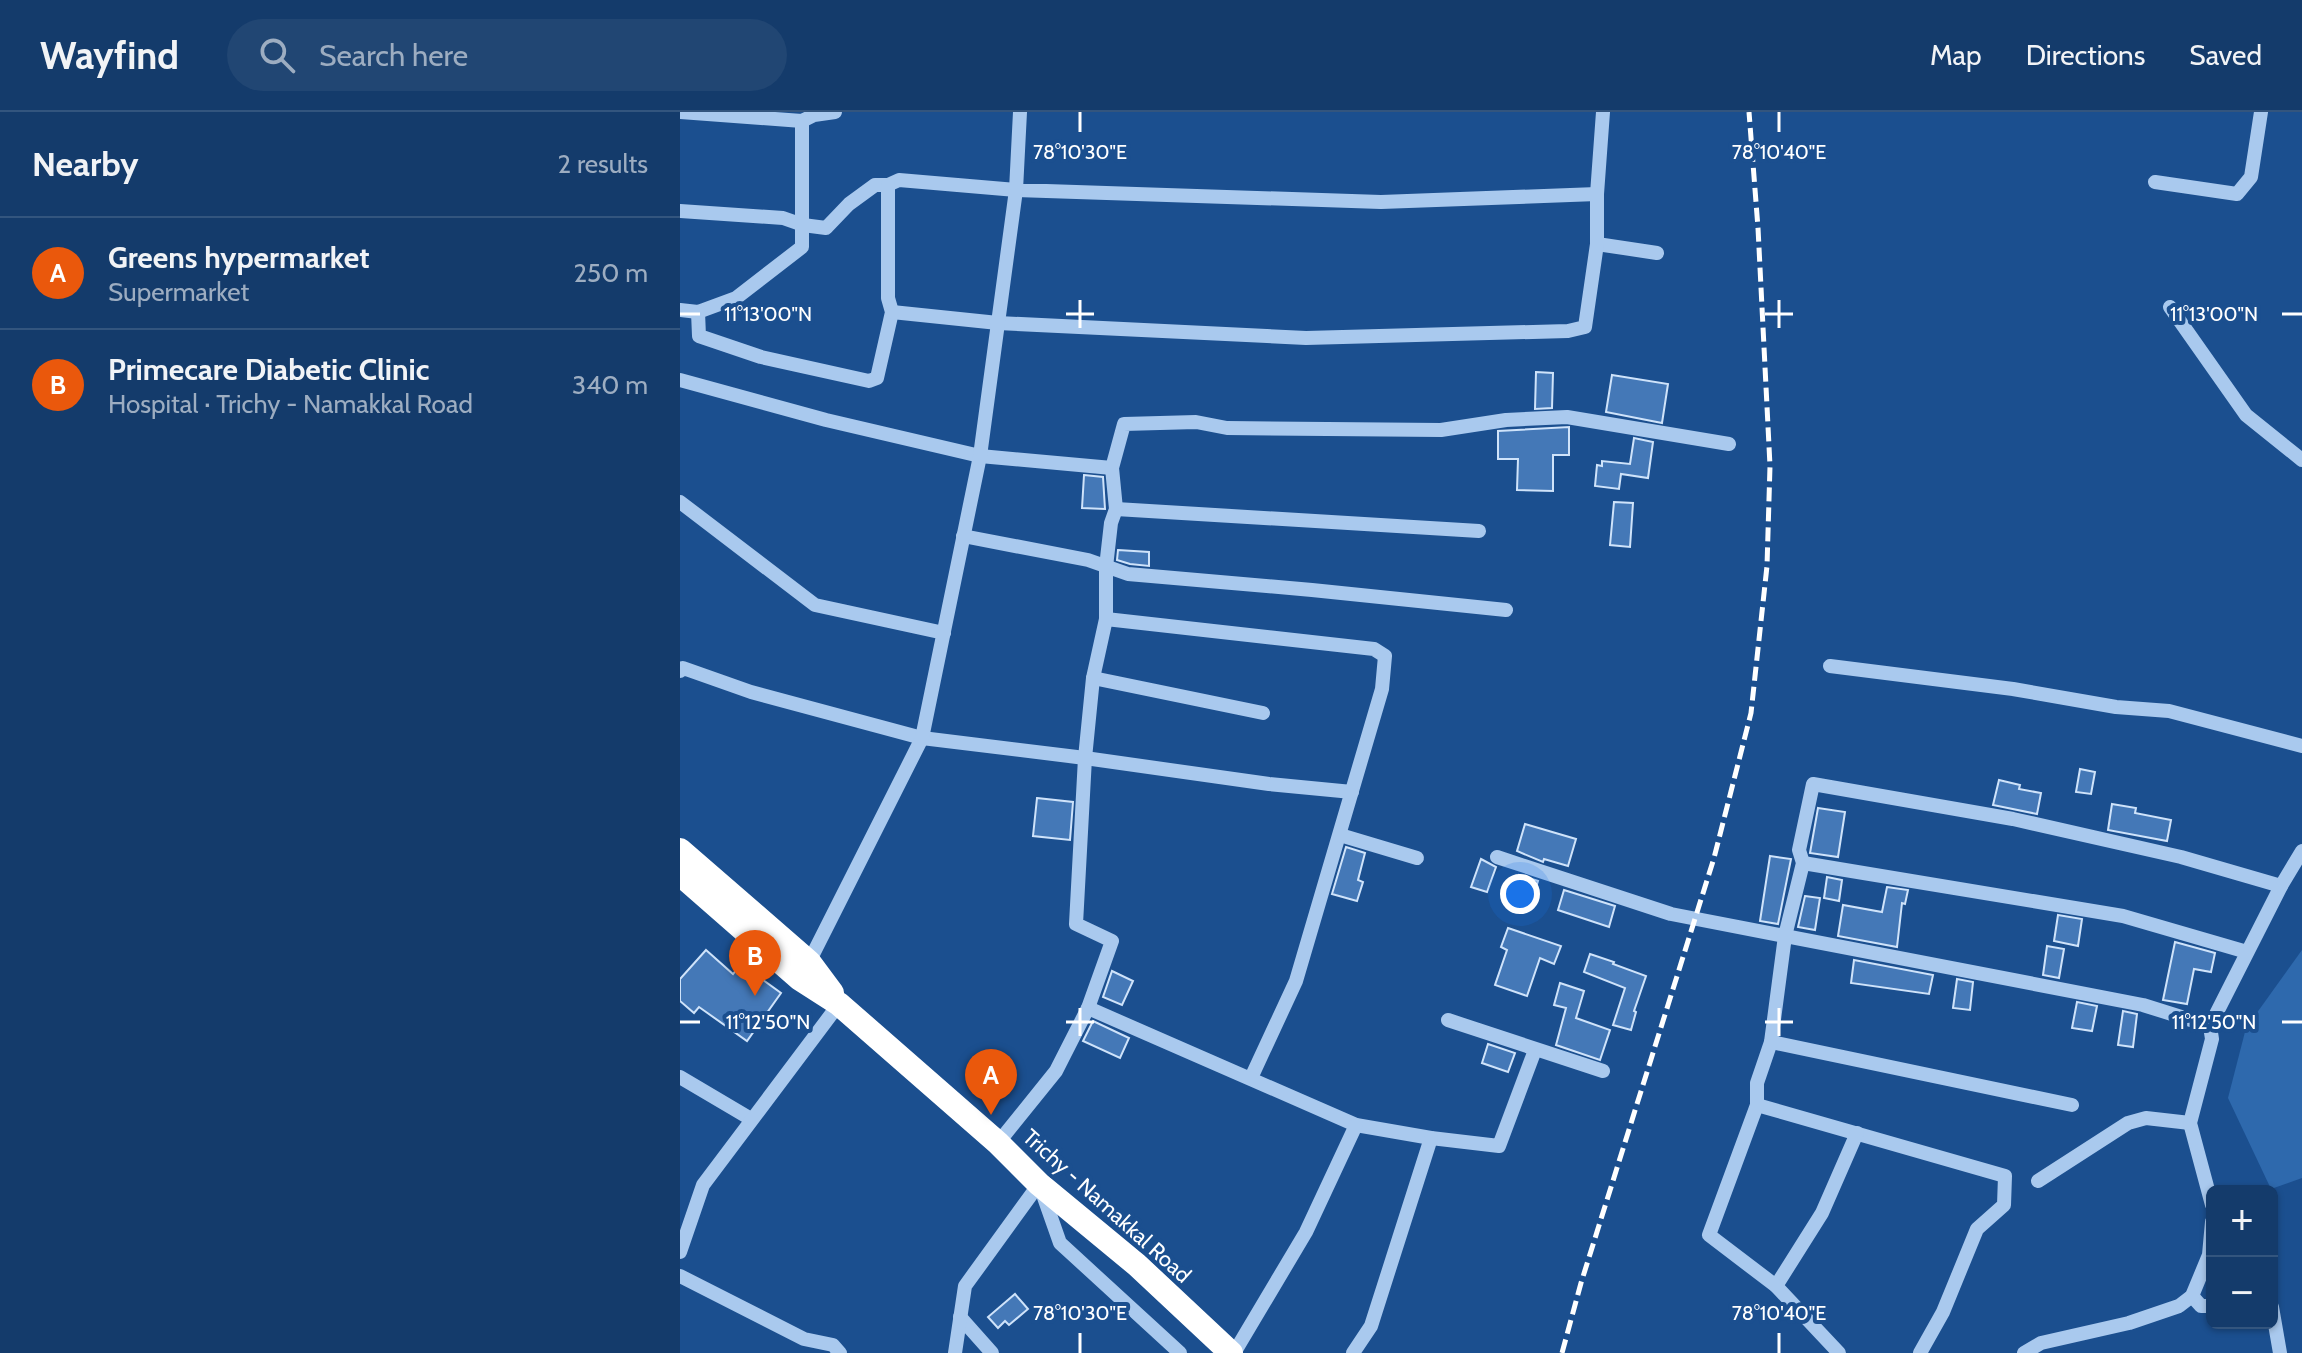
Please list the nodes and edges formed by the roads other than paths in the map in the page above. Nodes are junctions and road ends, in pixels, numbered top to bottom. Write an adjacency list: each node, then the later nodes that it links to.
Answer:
1 (680, 112): 6 (street)
2 (835, 112): 6 (street)
3 (1020, 112): 9 (street)
4 (1603, 112): 10 (street)
5 (2261, 112): 7 (street)
6 (802, 121): 12 (street)
7 (2155, 182)
8 (888, 185): 9 (street); 12 (street); 18 (street)
9 (1016, 190): 10 (street); 19 (street)
10 (1597, 194): 13 (street)
11 (680, 211): 12 (street)
12 (803, 225): 17 (street)
13 (1597, 244): 14 (street); 19 (street)
14 (1657, 253)
15 (2170, 307): 23 (street)
16 (680, 310): 17 (street)
17 (698, 312): 18 (street)
18 (892, 312): 19 (street)
19 (998, 323): 22 (street)
20 (680, 380): 22 (street)
21 (1729, 444): 24 (street)
22 (980, 456): 24 (street); 28 (street)
23 (2302, 460)
24 (1112, 468): 26 (street)
25 (680, 502): 32 (street)
26 (1116, 509): 27 (street); 29 (street)
27 (1479, 531)
28 (963, 536): 29 (street); 32 (street)
29 (1106, 567): 30 (street); 31 (street)
30 (1506, 610)
31 (1106, 619): 35 (street); 40 (street)
32 (944, 633): 37 (street)
33 (1830, 666): 38 (street)
34 (680, 671): 37 (street)
35 (1093, 678): 36 (street); 39 (street)
36 (1263, 713)
37 (922, 738): 39 (street); 51 (street)
38 (2302, 746)
39 (1085, 758): 40 (street); 53 (street)
40 (1352, 792): 41 (street)
41 (1340, 835): 45 (street); 60 (street)
42 (680, 850): 51 (highway, Trichy - Namakkal Road)
43 (2302, 851): 48 (street)
44 (1497, 857): 49 (street)
45 (1417, 858)
46 (1803, 863): 48 (street); 49 (street); 50 (street)
47 (680, 874): 51 (highway, Trichy - Namakkal Road)
48 (2281, 886): 50 (street)
49 (1785, 936): 55 (street); 56 (street)
50 (2247, 952): 55 (street)
51 (805, 970): 52 (highway, Trichy - Namakkal Road)
52 (839, 1004): 63 (street); 68 (highway, Trichy - Namakkal Road)
53 (1088, 1008): 60 (street); 68 (street)
54 (1448, 1020): 57 (street)
55 (2210, 1026): 64 (street)
56 (1771, 1042): 61 (street); 62 (street)
57 (1535, 1050): 58 (street); 67 (street)
58 (1603, 1071)
59 (680, 1077): 63 (street)
60 (1251, 1078): 65 (street)
61 (1757, 1105): 66 (street); 75 (street)
62 (2072, 1105)
63 (751, 1119): 72 (street)
64 (2190, 1123): 69 (street); 71 (street)
65 (1356, 1125): 67 (street); 84 (street)
66 (1857, 1133): 75 (street); 87 (street)
67 (1431, 1138): 85 (street)
68 (998, 1143): 70 (highway, Trichy - Namakkal Road)
69 (2038, 1181)
70 (1039, 1184): 78 (street); 83 (street); 84 (highway, Trichy - Namakkal Road)
71 (2207, 1185)
72 (680, 1252)
73 (2208, 1257): 76 (street)
74 (680, 1276): 80 (street)
75 (1776, 1286): 86 (street)
76 (2192, 1296): 77 (street); 88 (street)
77 (2206, 1306)
78 (960, 1317): 81 (street); 82 (street)
79 (2276, 1329): 89 (street)
80 (840, 1353)
81 (955, 1353)
82 (992, 1353)
83 (1180, 1353)
84 (1233, 1353)
85 (1353, 1353)
86 (1839, 1353)
87 (1920, 1353)
88 (2024, 1353)
89 (2280, 1353)

